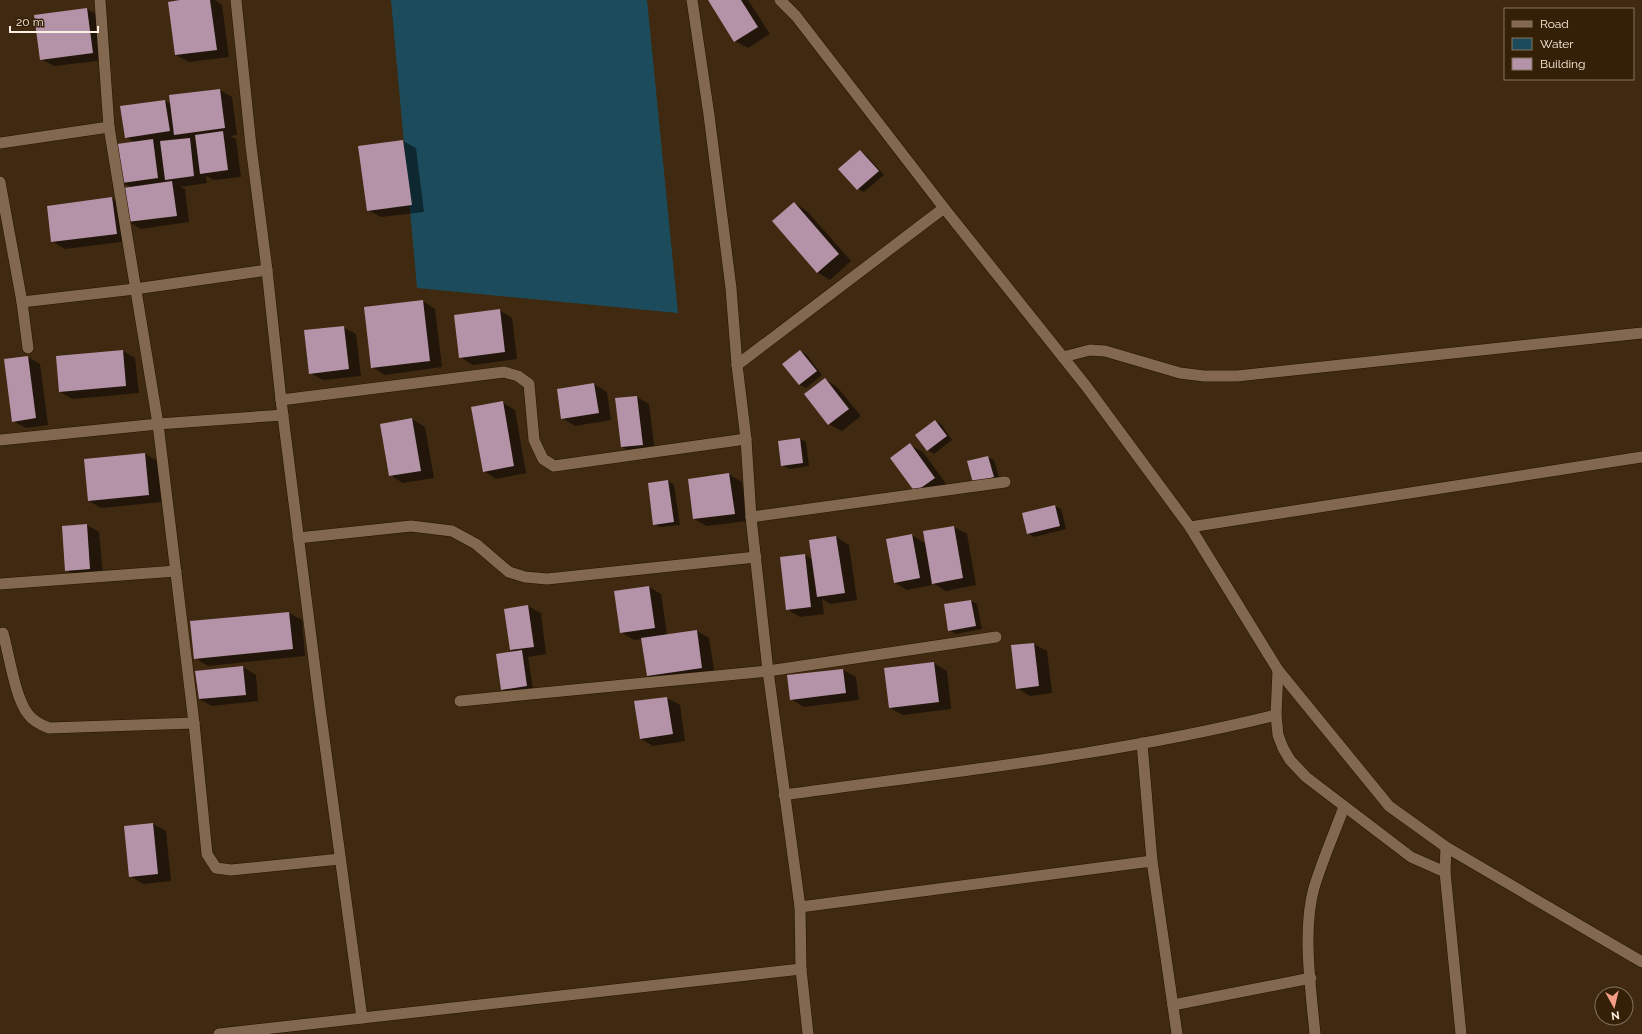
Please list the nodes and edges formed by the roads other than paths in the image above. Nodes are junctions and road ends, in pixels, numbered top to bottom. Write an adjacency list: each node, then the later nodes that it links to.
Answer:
1 (100, 0): 5 (street)
2 (236, 0): 9 (street)
3 (692, 0): 15 (street)
4 (780, 0): 8 (street)
5 (109, 127): 6 (street); 10 (street)
6 (0, 143)
7 (0, 182): 11 (street)
8 (944, 208): 14 (street); 15 (street)
9 (267, 270): 10 (street); 16 (street)
10 (135, 289): 11 (street); 18 (street)
11 (22, 302): 13 (street)
12 (1642, 333): 14 (street)
13 (28, 348)
14 (1063, 357): 24 (street)
15 (737, 365): 19 (street)
16 (281, 400): 17 (street); 19 (street)
17 (283, 415): 18 (street); 25 (street)
18 (158, 424): 20 (street); 27 (street)
19 (746, 439): 23 (street)
20 (0, 440)
21 (1642, 457): 24 (street)
22 (1005, 482): 23 (street)
23 (752, 517): 26 (street)
24 (1190, 527): 31 (street)
25 (298, 538): 26 (street); 40 (street)
26 (756, 557): 32 (street)
27 (176, 571): 28 (street); 35 (street)
28 (0, 584)
29 (3, 633): 35 (street)
30 (996, 637): 32 (street)
31 (1278, 670): 34 (street); 39 (street)
32 (768, 671): 33 (street); 37 (street)
33 (460, 701)
34 (1276, 715): 36 (street); 38 (street)
35 (194, 723): 40 (street)
36 (1142, 743): 37 (street); 41 (street)
37 (784, 795): 43 (street)
38 (1344, 807): 42 (street); 46 (street)
39 (1446, 847): 42 (street); 44 (street)
40 (340, 859): 48 (street)
41 (1152, 861): 43 (street); 47 (street)
42 (1444, 872): 53 (street)
43 (800, 907): 45 (street)
44 (1642, 962)
45 (801, 969): 48 (street); 50 (street)
46 (1311, 978): 47 (street); 52 (street)
47 (1173, 1005): 51 (street)
48 (362, 1018): 49 (street)
49 (219, 1034)
50 (808, 1034)
51 (1177, 1034)
52 (1315, 1034)
53 (1461, 1034)

